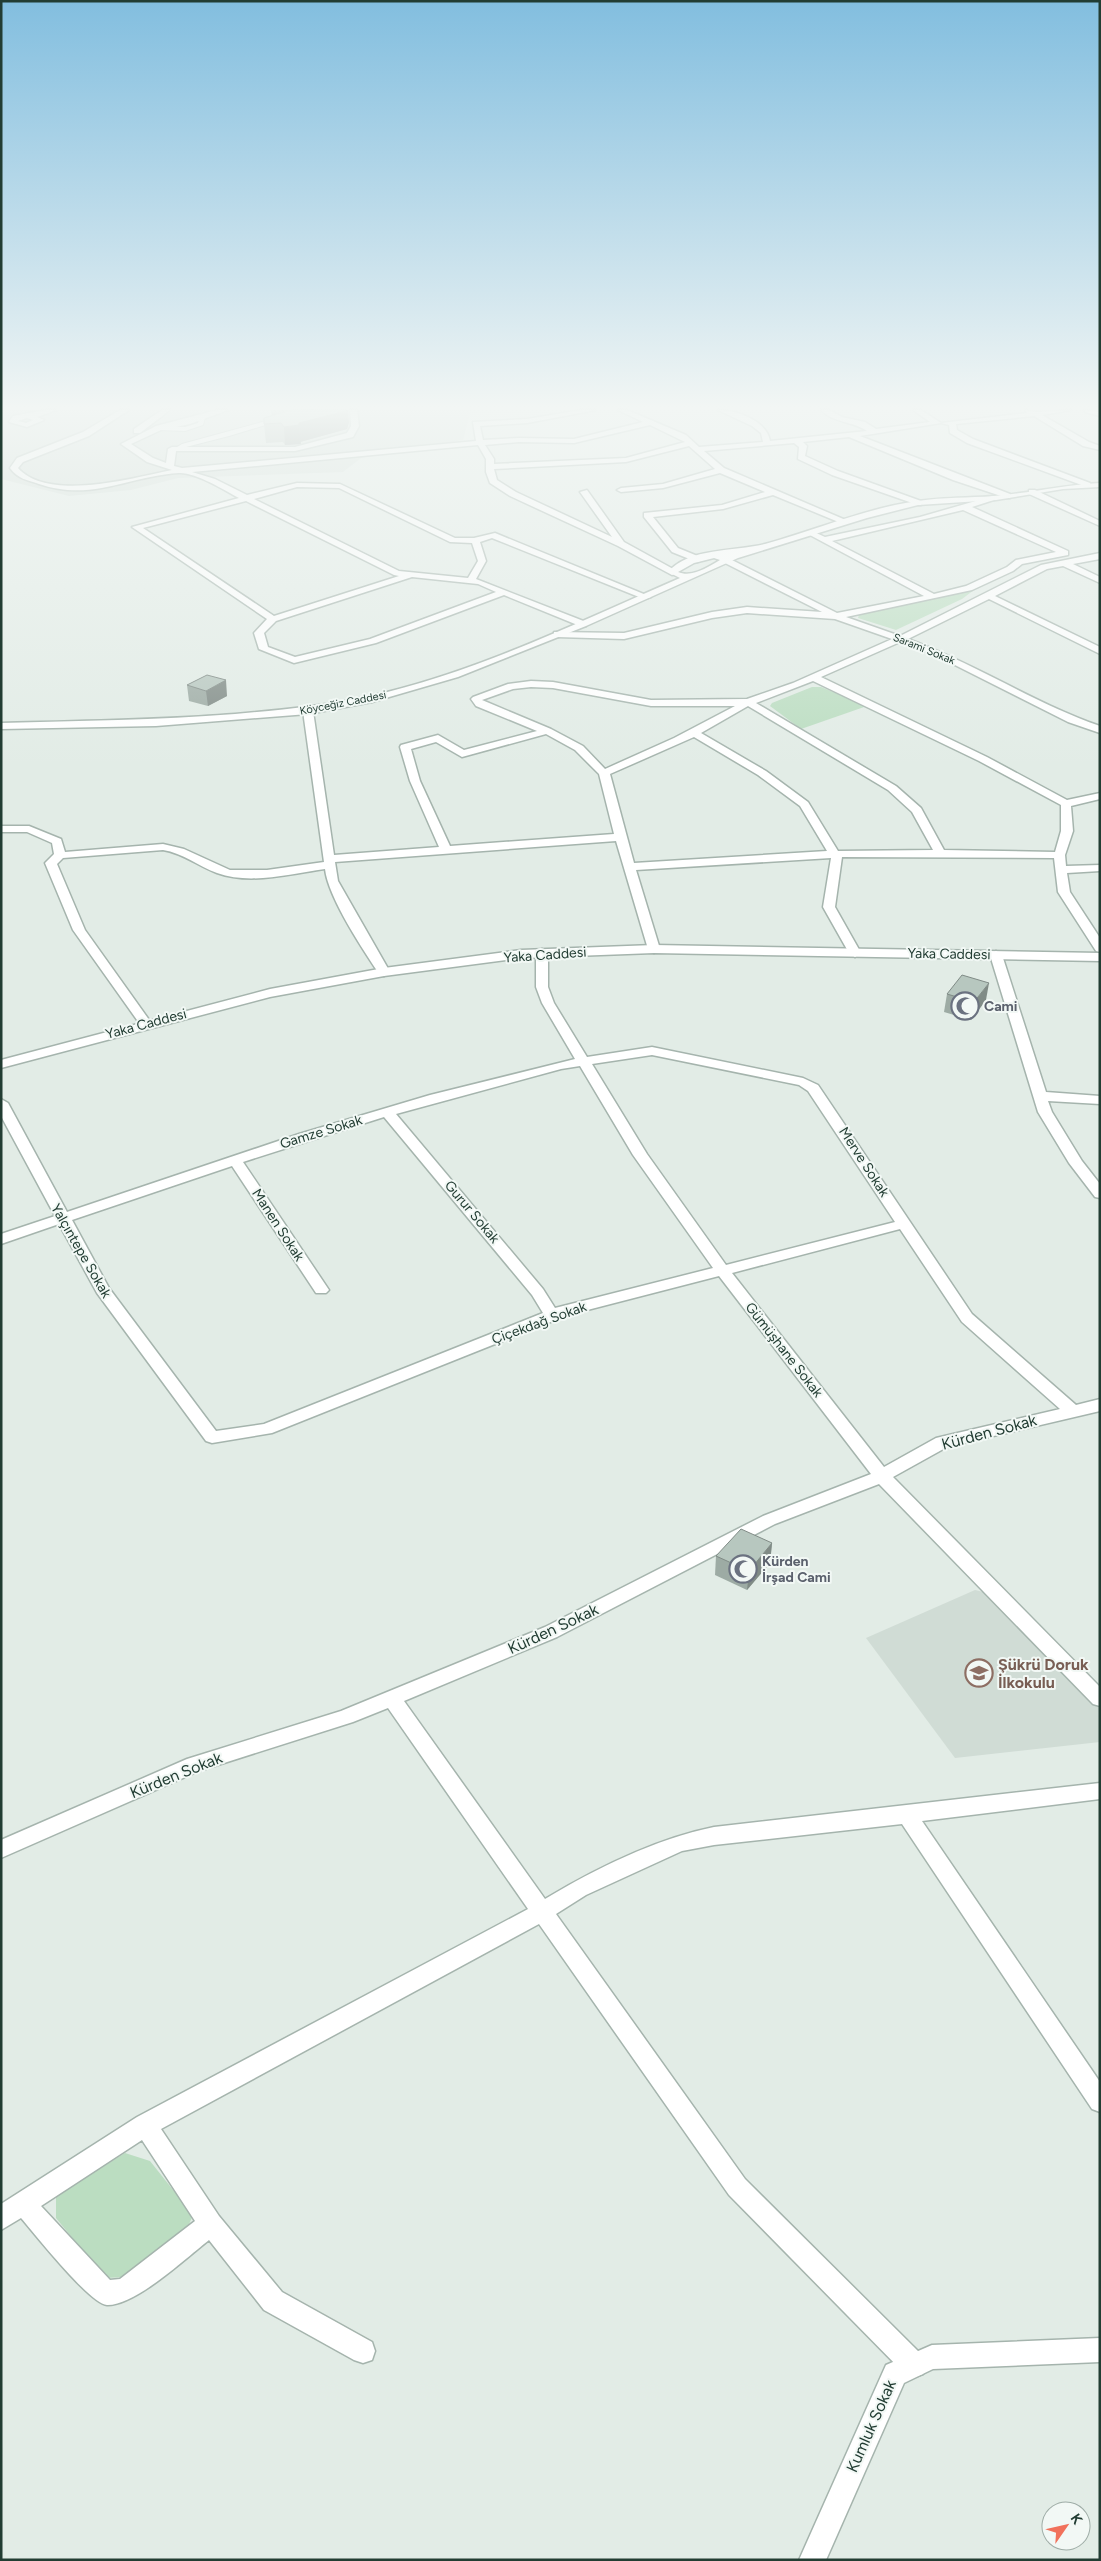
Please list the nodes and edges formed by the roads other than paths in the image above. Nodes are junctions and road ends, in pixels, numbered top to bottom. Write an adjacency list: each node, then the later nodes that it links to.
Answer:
1 (140, 530): 36 (street)
2 (307, 530): 27 (street)
3 (431, 530): 12 (street)
4 (590, 530): 13 (street)
5 (611, 530): 13 (street)
6 (659, 530): 20 (street)
7 (823, 530): 10 (street)
8 (872, 530): 11 (street)
9 (1008, 530): 19 (street)
10 (812, 534): 11 (street); 14 (street)
11 (824, 540): 33 (street)
12 (475, 541): 29 (street); 34 (street)
13 (621, 544): 18 (street)
14 (764, 547): 16 (street); 21 (street)
15 (1100, 547): 19 (street)
16 (709, 556): 20 (street); 21 (street, Sarami Sokak)
17 (1100, 556): 19 (street)
18 (647, 558): 22 (street); 25 (street)
19 (1064, 558): 28 (street); 32 (street); 33 (street)
20 (697, 559): 22 (street)
21 (726, 560): 23 (street, Köyceğiz Caddesi); 24 (street, Sarami Sokak)
22 (687, 563): 25 (street)
23 (716, 566): 24 (street); 26 (street, Köyceğiz Caddesi)
24 (748, 569): 35 (street, Sarami Sokak)
25 (672, 573): 26 (street); 30 (street)
26 (695, 575): 30 (street, Köyceğiz Caddesi)
27 (409, 576): 29 (street); 36 (street)
28 (1100, 580)
29 (471, 581): 31 (street)
30 (665, 589): 34 (street, Köyceğiz Caddesi)
31 (504, 592): 36 (street); 37 (street)
32 (987, 595): 39 (street); 40 (street)
33 (933, 597): 35 (street)
34 (647, 598): 37 (street, Köyceğiz Caddesi)
35 (836, 616): 38 (street); 39 (street, Sarami Sokak)
36 (273, 619)
37 (584, 624): 38 (street, Köyceğiz Caddesi)
38 (558, 634): 43 (street, Köyceğiz Caddesi)
39 (898, 639): 41 (street); 45 (street, Sarami Sokak)
40 (1100, 651)
41 (813, 677): 42 (street); 50 (street)
42 (748, 702): 46 (street); 47 (street); 54 (street)
43 (308, 711): 44 (street, Köyceğiz Caddesi); 58 (street)
44 (1, 726)
45 (1100, 730)
46 (548, 731): 48 (street); 53 (street)
47 (692, 732): 48 (street); 55 (street)
48 (604, 772): 52 (street)
49 (1100, 796): 50 (street)
50 (1066, 804): 56 (street)
51 (1, 829): 57 (street)
52 (620, 837): 53 (street); 59 (street)
53 (446, 850): 58 (street)
54 (940, 853): 55 (street); 56 (street)
55 (835, 854): 59 (street); 65 (street)
56 (1059, 855): 61 (street)
57 (60, 856): 58 (street); 69 (street)
58 (329, 862): 68 (street)
59 (630, 867): 63 (street)
60 (1100, 868): 61 (street)
61 (1061, 870): 62 (street)
62 (1100, 948)
63 (654, 949): 64 (street, Yaka Caddesi); 65 (street, Yaka Caddesi)
64 (542, 953): 68 (street, Yaka Caddesi); 70 (street, Gümüşhane Sokak)
65 (855, 953): 66 (street, Yaka Caddesi)
66 (996, 955): 67 (street, Yaka Caddesi); 72 (street)
67 (1100, 957)
68 (384, 972): 69 (street, Yaka Caddesi)
69 (146, 1024): 71 (street, Yaka Caddesi)
70 (583, 1061): 75 (street, Gamze Sokak); 79 (street, Merve Sokak); 81 (street, Gümüşhane Sokak)
71 (1, 1064)
72 (1040, 1096): 73 (street); 77 (street)
73 (1100, 1100)
74 (1, 1103): 78 (street, Yalçıntepe Sokak)
75 (388, 1112): 76 (street, Gamze Sokak); 83 (street, Gurur Sokak)
76 (235, 1160): 78 (street, Gamze Sokak); 82 (street, Manen Sokak)
77 (1100, 1194)
78 (62, 1218): 80 (street, Gamze Sokak); 86 (street, Yalçıntepe Sokak)
79 (904, 1224): 81 (street, Çiçekdağ Sokak); 85 (street, Merve Sokak)
80 (1, 1238)
81 (722, 1271): 83 (street, Çiçekdağ Sokak); 87 (street, Gümüşhane Sokak)
82 (321, 1290)
83 (552, 1316): 86 (street, Çiçekdağ Sokak)
84 (1100, 1405): 85 (street, Kürden Sokak)
85 (1071, 1410): 87 (street, Kürden Sokak)
86 (212, 1437)
87 (882, 1476): 88 (street, Kürden Sokak); 89 (street, Gümüşhane Sokak)
88 (392, 1699): 92 (street, Kürden Sokak); 93 (street)
89 (1100, 1699)
90 (1100, 1791): 91 (street)
91 (908, 1815): 93 (street); 94 (street)
92 (1, 1849)
93 (543, 1910): 95 (street); 101 (street)
94 (1100, 2101)
95 (145, 2124): 96 (street); 98 (street)
96 (23, 2204): 97 (street); 98 (street)
97 (1, 2218)
98 (211, 2224): 100 (street)
99 (1100, 2350): 101 (street, Kumluk Sokak)
100 (363, 2351)
101 (914, 2365): 102 (street, Kumluk Sokak)
102 (812, 2560)

